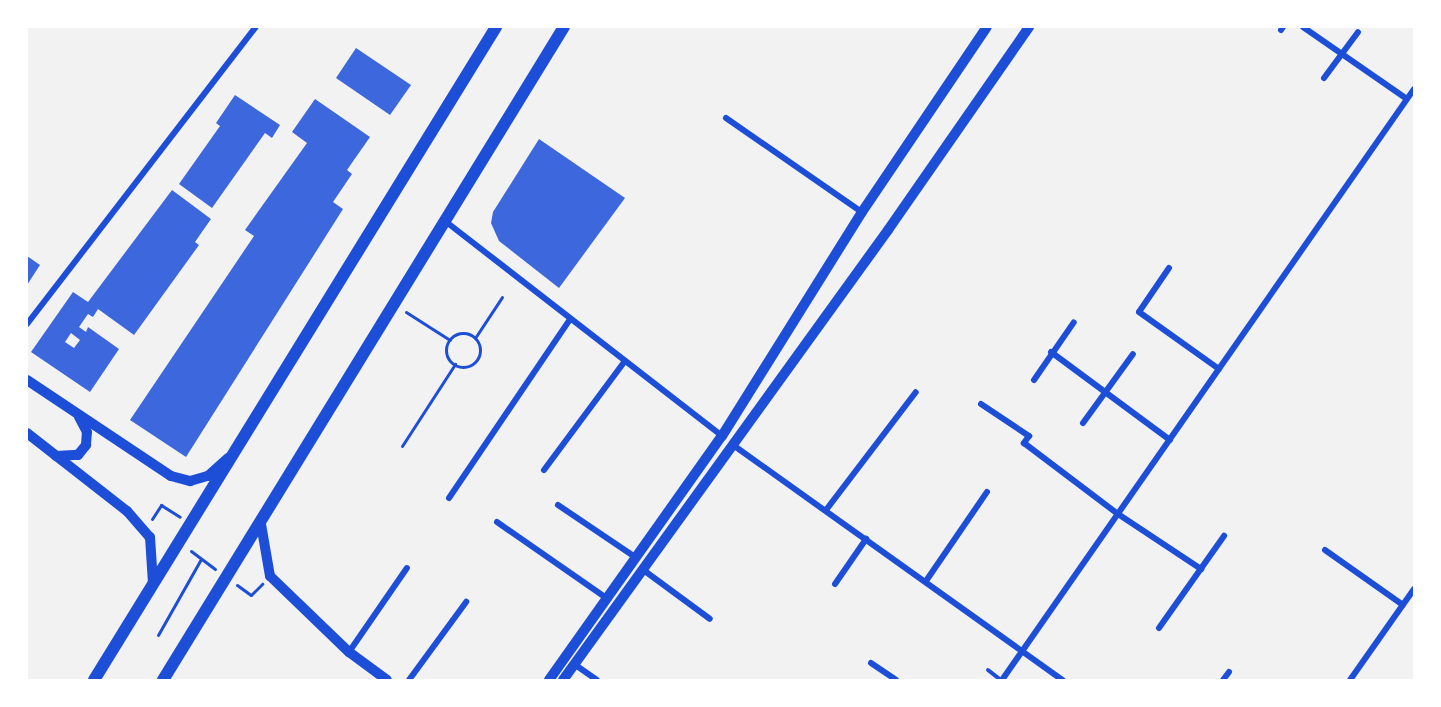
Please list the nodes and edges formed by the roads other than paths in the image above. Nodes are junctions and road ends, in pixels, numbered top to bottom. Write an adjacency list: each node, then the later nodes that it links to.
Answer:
1 (256, 27): 18 (street)
2 (496, 27): 34 (highway)
3 (564, 27): 14 (highway)
4 (987, 27): 13 (main road)
5 (1029, 27): 33 (main road)
6 (1303, 27): 8 (street)
7 (1358, 32): 8 (street)
8 (1342, 54): 9 (street); 11 (street)
9 (1324, 78)
10 (1414, 90): 11 (street)
11 (1407, 99): 22 (street)
12 (726, 118): 13 (street)
13 (862, 212): 31 (main road)
14 (445, 221): 16 (street); 43 (highway)
15 (1169, 268): 22 (street)
16 (570, 319): 21 (street); 38 (street)
17 (1074, 322): 19 (street)
18 (27, 324)
19 (1051, 351): 24 (street); 26 (street)
20 (1133, 354): 26 (street)
21 (625, 361): 31 (street); 36 (street)
22 (1220, 369): 32 (street)
23 (27, 380): 28 (main road)
24 (1035, 380)
25 (916, 392): 40 (street)
26 (1106, 393): 29 (street); 32 (street)
27 (981, 404): 41 (street)
28 (75, 412): 34 (main road); 35 (main road)
29 (1083, 423)
30 (27, 433): 35 (main road)
31 (722, 436): 33 (main road); 47 (main road)
32 (1170, 440): 41 (street)
33 (733, 445): 40 (street); 49 (main road)
34 (237, 450): 53 (highway)
35 (56, 456): 53 (main road)
36 (544, 470)
37 (987, 492): 51 (street)
38 (449, 498)
39 (558, 506): 47 (street)
40 (826, 510): 45 (street)
41 (1118, 514): 50 (street); 60 (street)
42 (497, 522): 55 (street)
43 (261, 524): 61 (main road); 67 (highway)
44 (1224, 536): 50 (street)
45 (866, 539): 51 (street); 52 (street)
46 (1326, 550): 57 (street)
47 (635, 557): 55 (main road)
48 (407, 568): 61 (street)
49 (641, 568): 58 (street); 63 (main road)
50 (1201, 569): 59 (street)
51 (926, 581): 60 (street)
52 (835, 584)
53 (153, 586): 66 (highway)
54 (1414, 589): 57 (street)
55 (605, 597): 70 (main road)
56 (466, 602): 69 (street)
57 (1403, 605): 77 (street)
58 (710, 619)
59 (1159, 628)
60 (1024, 650): 74 (street); 75 (street)
61 (349, 652): 68 (main road)
62 (871, 663): 73 (street)
63 (574, 664): 71 (main road); 72 (street)
64 (988, 670): 74 (lane)
65 (1229, 672): 76 (street)
66 (94, 680)
67 (163, 680)
68 (387, 680)
69 (409, 680)
70 (549, 680)
71 (563, 680)
72 (597, 680)
73 (896, 680)
74 (1002, 680)
75 (1064, 680)
76 (1223, 680)
77 (1350, 680)

